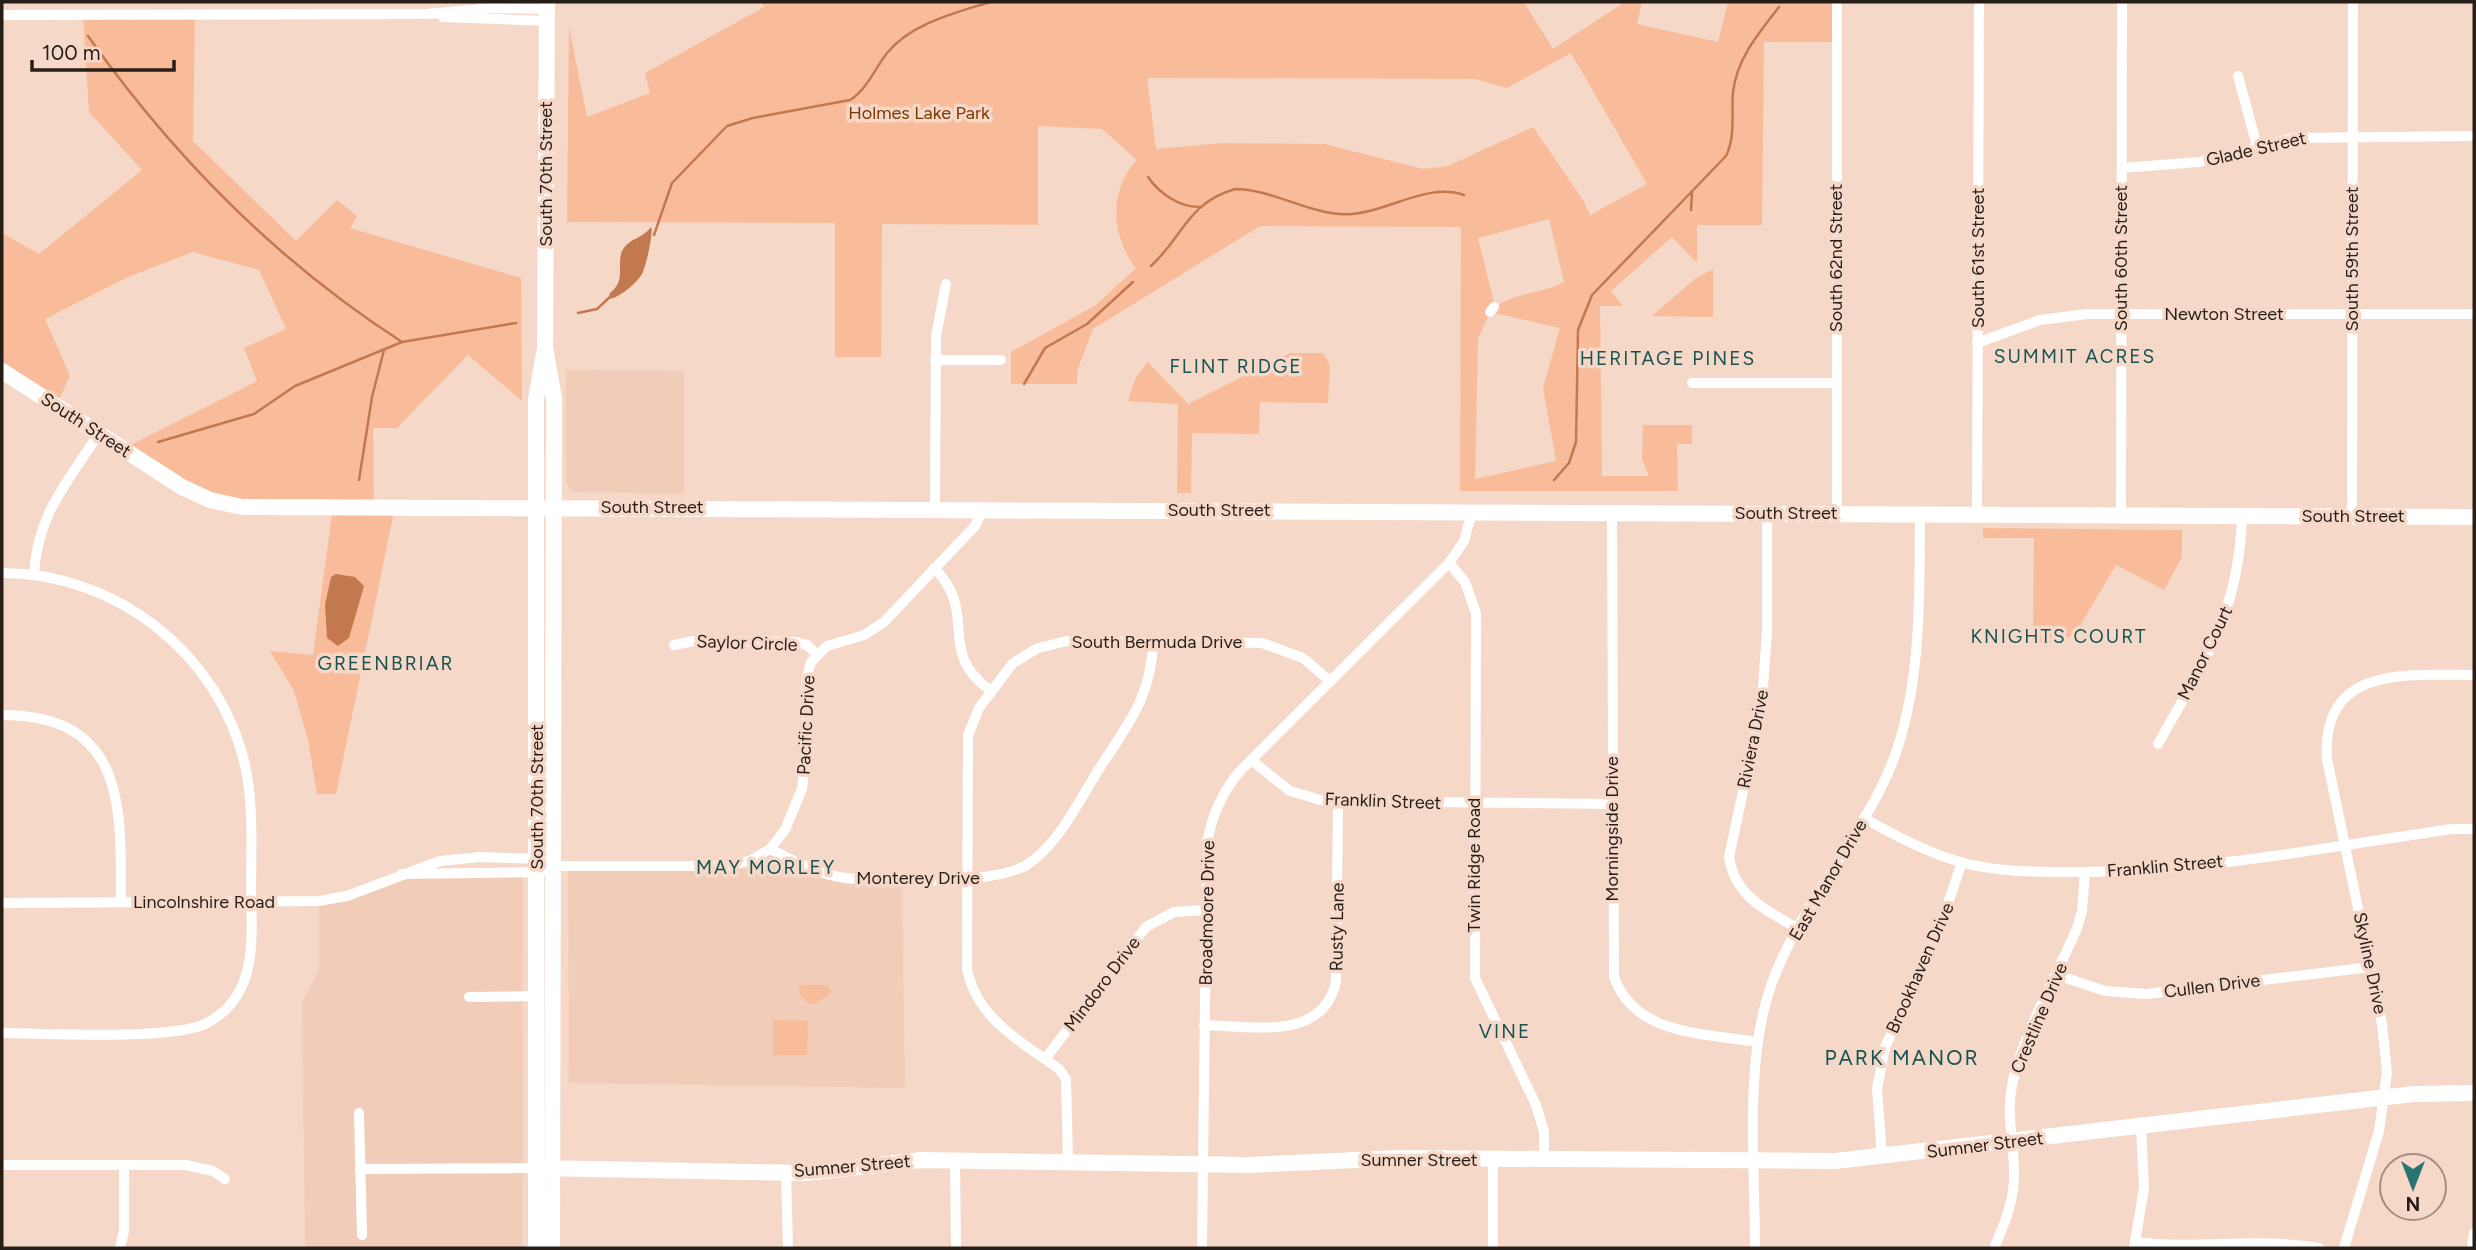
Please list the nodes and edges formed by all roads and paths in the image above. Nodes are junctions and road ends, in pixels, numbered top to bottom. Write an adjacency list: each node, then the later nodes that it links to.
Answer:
1 (266, 2): 8 (street)
2 (1837, 2): 23 (street, South 62nd Street)
3 (1979, 2): 18 (street, South 61st Street)
4 (2122, 2): 13 (street, South 60th Street)
5 (2353, 2): 10 (street, South 59th Street)
6 (547, 10): 8 (street); 25 (main road, South 70th Street)
7 (2, 15): 8 (street)
8 (266, 15)
9 (2238, 76): 12 (street)
10 (2353, 136): 11 (street, Glade Street); 12 (street, Glade Street); 16 (street, South 59th Street)
11 (2474, 136)
12 (2257, 146): 13 (street, Glade Street)
13 (2122, 167): 15 (street, South 60th Street)
14 (946, 284): 19 (street)
15 (2121, 313): 16 (street, Newton Street); 18 (street, Newton Street); 34 (street, South 60th Street)
16 (2352, 314): 17 (street, Newton Street); 36 (street, South 59th Street)
17 (2474, 314)
18 (1978, 343): 33 (street, South 61st Street)
19 (935, 360): 20 (street); 26 (street)
20 (1001, 360)
21 (2, 371): 24 (main road, South Street)
22 (1692, 383): 23 (street)
23 (1837, 383): 31 (street, South 62nd Street)
24 (99, 433): 25 (main road, South Street); 41 (street)
25 (544, 507): 26 (main road, South Street); 59 (main road, South 70th Street); 60 (main road, South 70th Street)
26 (935, 509): 27 (main road, South Street)
27 (983, 509): 28 (main road, South Street); 39 (street, Pacific Drive)
28 (1472, 512): 29 (main road, South Street); 38 (street, Broadmoore Drive)
29 (1612, 512): 30 (main road, South Street); 53 (street, Morningside Drive)
30 (1767, 513): 31 (main road, South Street); 67 (street, Riviera Drive)
31 (1837, 513): 32 (main road, South Street)
32 (1920, 514): 33 (main road, South Street); 54 (street, East Manor Drive)
33 (1977, 514): 34 (main road, South Street)
34 (2121, 515): 35 (main road, South Street)
35 (2242, 516): 36 (main road, South Street); 49 (street, Manor Court)
36 (2352, 516): 37 (main road, South Street)
37 (2474, 517)
38 (1449, 563): 46 (street, Broadmoore Drive); 52 (street, Twin Ridge Road)
39 (934, 568): 44 (street, Pacific Drive); 47 (street)
40 (2, 573): 41 (street)
41 (34, 574): 64 (street)
42 (1153, 641): 46 (street, South Bermuda Drive); 47 (street, South Bermuda Drive); 62 (street, Monterey Drive)
43 (674, 645): 44 (street, Saylor Circle)
44 (816, 654): 57 (street, Pacific Drive)
45 (2474, 675): 56 (street, Skyline Drive)
46 (1330, 681): 50 (street, Broadmoore Drive)
47 (990, 690): 62 (street, South Bermuda Drive)
48 (2, 715): 63 (street)
49 (2158, 744)
50 (1251, 760): 51 (street, Franklin Street); 66 (street, Broadmoore Drive)
51 (1338, 802): 52 (street, Franklin Street); 73 (street, Rusty Lane)
52 (1475, 803): 53 (street, Franklin Street); 85 (street, Twin Ridge Road)
53 (1612, 804): 75 (street, Morningside Drive)
54 (1864, 818): 58 (street, Franklin Street); 67 (street, East Manor Drive)
55 (2474, 829): 56 (street, Franklin Street)
56 (2345, 844): 61 (street, Franklin Street); 68 (street, Skyline Drive)
57 (770, 849): 60 (street); 62 (street, Monterey Drive)
58 (1962, 862): 61 (street, Franklin Street); 82 (street, Brookhaven Drive)
59 (538, 865): 60 (street); 64 (street, Lincolnshire Road); 70 (main road, South 70th Street)
60 (553, 866): 71 (main road, South 70th Street)
61 (2085, 872): 69 (street, Crestline Drive)
62 (966, 879): 76 (street, South Bermuda Drive)
63 (121, 902): 64 (street, Lincolnshire Road); 65 (street, Lincolnshire Road)
64 (252, 902): 74 (street)
65 (2, 903)
66 (1206, 910): 73 (street, Broadmoore Drive); 76 (street, Mindoro Drive)
67 (1799, 929): 75 (street, East Manor Drive)
68 (2371, 967): 69 (street, Cullen Drive); 78 (street, Skyline Drive)
69 (2057, 975): 81 (street, Crestline Drive)
70 (536, 996): 71 (street); 72 (street); 91 (main road, South 70th Street)
71 (554, 996): 91 (main road, South 70th Street)
72 (469, 997)
73 (1205, 1025): 88 (street, Broadmoore Drive)
74 (2, 1033)
75 (1757, 1042): 87 (street, East Manor Drive)
76 (1045, 1059): 86 (street, South Bermuda Drive)
77 (2474, 1093): 78 (main road, Sumner Street)
78 (2385, 1097): 80 (main road, Sumner Street); 108 (street, Skyline Drive)
79 (359, 1113): 92 (street)
80 (2141, 1126): 81 (main road, Sumner Street); 97 (street)
81 (2012, 1142): 82 (main road, Sumner Street); 106 (street, Crestline Drive)
82 (1882, 1157): 87 (main road, Sumner Street)
83 (955, 1160): 86 (main road, Sumner Street); 93 (main road, Sumner Street); 102 (street)
84 (1493, 1160): 85 (main road, Sumner Street); 88 (main road, Sumner Street); 104 (street)
85 (1544, 1160): 87 (main road, Sumner Street)
86 (1068, 1163): 88 (main road, Sumner Street)
87 (1755, 1163): 105 (street, East Manor Drive)
88 (1203, 1164): 103 (street, Broadmoore Drive)
89 (2, 1165): 90 (street)
90 (124, 1165): 94 (street); 98 (street)
91 (544, 1168): 92 (street, Sumner Street); 93 (main road, Sumner Street); 99 (main road, South 70th Street); 100 (main road, South 70th Street)
92 (360, 1169): 96 (street)
93 (786, 1172): 101 (street)
94 (225, 1179)
95 (2474, 1233): 109 (street)
96 (362, 1235)
97 (2135, 1245): 107 (street)
98 (120, 1248)
99 (536, 1248)
100 (552, 1248)
101 (788, 1248)
102 (956, 1248)
103 (1202, 1248)
104 (1493, 1248)
105 (1755, 1248)
106 (1994, 1248)
107 (2319, 1248)
108 (2344, 1248)
109 (2472, 1248)

